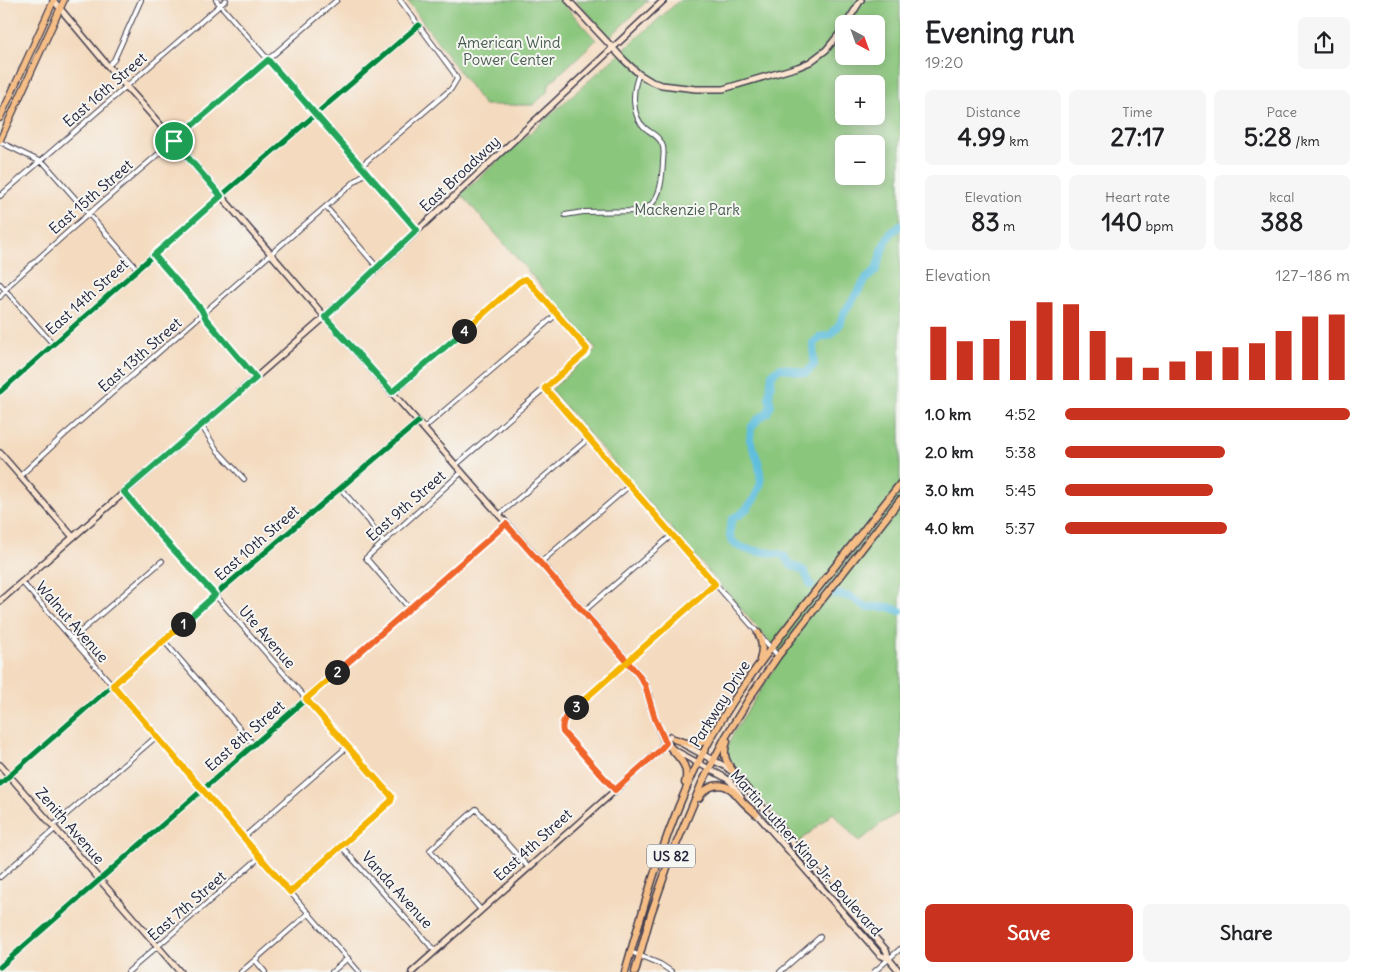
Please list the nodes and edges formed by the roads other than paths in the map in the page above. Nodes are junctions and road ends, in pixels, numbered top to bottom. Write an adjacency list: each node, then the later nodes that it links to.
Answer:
1 (54, 0): 12 (main road); 22 (main road)
2 (64, 0): 12 (main road)
3 (141, 0): 18 (street)
4 (216, 0): 11 (street)
5 (226, 0): 11 (street, East 16th Street)
6 (337, 0): 17 (street, East 15th Street)
7 (400, 0): 14 (street)
8 (568, 0): 16 (main road)
9 (664, 0): 16 (main road, East Broadway)
10 (861, 0): 13 (main road)
11 (220, 5): 17 (street); 20 (street, East 16th Street)
12 (60, 8): 18 (main road); 23 (main road)
13 (852, 15)
14 (418, 25): 21 (street, East 14th Street); 26 (street)
15 (835, 39): 19 (main road)
16 (613, 48): 19 (main road); 33 (main road, East Broadway)
17 (268, 60): 21 (street); 24 (street, East 15th Street)
18 (108, 66): 20 (main road)
19 (638, 74): 32 (street)
20 (126, 87): 24 (main road); 25 (street, East 16th Street)
21 (315, 114): 26 (street); 29 (street, East 14th Street)
22 (0, 118)
23 (0, 141): 25 (street)
24 (174, 141): 29 (main road); 31 (street, East 15th Street)
25 (41, 161): 28 (street, East 16th Street); 31 (street)
26 (361, 166): 27 (street)
27 (366, 172): 30 (street, East 13th Street); 33 (street)
28 (0, 196)
29 (221, 196): 34 (main road); 35 (street, East 14th Street)
30 (326, 207): 34 (street, East 13th Street); 36 (street)
31 (89, 214): 37 (street); 39 (street, East 15th Street)
32 (565, 215)
33 (417, 230): 36 (main road, East Broadway)
34 (271, 254): 41 (street, East 13th Street); 43 (main road)
35 (154, 255): 37 (street, East 14th Street); 41 (street)
36 (378, 267): 43 (main road, East Broadway)
37 (137, 270): 44 (street, East 14th Street)
38 (0, 284): 39 (street)
39 (6, 290): 40 (street, East 15th Street); 44 (street)
40 (0, 297)
41 (203, 314): 45 (street); 56 (street, East 13th Street)
42 (557, 314): 46 (street, East 9th Street); 48 (street); 51 (street)
43 (325, 317): 45 (main road, East Broadway); 48 (main road)
44 (53, 344): 47 (street, East 14th Street)
45 (256, 378): 50 (main road, East Broadway)
46 (545, 388): 52 (street); 54 (street, East 9th Street)
47 (0, 392)
48 (392, 392): 49 (main road)
49 (418, 422): 51 (main road); 60 (street, East 10th Street)
50 (201, 425): 57 (street); 61 (main road, East Broadway)
51 (424, 428): 54 (main road)
52 (588, 438): 59 (street); 63 (street)
53 (0, 453): 56 (main road)
54 (456, 466): 55 (main road)
55 (462, 472): 63 (main road); 67 (street, East 9th Street)
56 (20, 476): 66 (main road)
57 (244, 479)
58 (900, 484): 79 (highway, Parkway Drive / US 82)
59 (629, 486): 65 (street); 69 (street)
60 (340, 488): 67 (street); 72 (street, East 10th Street)
61 (124, 492): 66 (main road, East Broadway); 72 (street, Ute Avenue)
62 (900, 500): 80 (highway, Parkway Drive / US 82)
63 (499, 516): 64 (main road)
64 (506, 524): 69 (main road); 74 (street, East 8th Street)
65 (672, 535): 71 (street); 75 (street)
66 (73, 537): 70 (main road, East Broadway)
67 (383, 542): 74 (street, East 9th Street)
68 (162, 561): 77 (street)
69 (540, 563): 75 (main road)
70 (22, 582): 73 (main road, East Broadway); 77 (street, Walnut Avenue)
71 (715, 584): 76 (street); 81 (street)
72 (215, 595): 78 (street, East 10th Street); 84 (street, Ute Avenue)
73 (0, 601)
74 (410, 608): 84 (street, East 8th Street)
75 (583, 612): 81 (main road)
76 (758, 633): 79 (street); 82 (highway)
77 (72, 639): 83 (street, Walnut Avenue)
78 (164, 640): 83 (street, East 10th Street); 91 (street)
79 (771, 648): 80 (street); 82 (highway, Parkway Drive / US 82)
80 (778, 656): 86 (highway, Parkway Drive / US 82)
81 (626, 661): 87 (main road); 102 (street)
82 (756, 669): 85 (highway, Parkway Drive / US 82)
83 (113, 685): 88 (street, Walnut Avenue); 99 (street, East 10th Street)
84 (306, 699): 91 (street, East 8th Street); 92 (street, Ute Avenue)
85 (732, 703): 89 (highway); 93 (highway, Parkway Drive / US 82)
86 (736, 720): 94 (highway, Parkway Drive / US 82); 98 (highway)
87 (659, 728): 89 (main road, Martin Luther King Jr. Boulevard); 90 (main road)
88 (157, 736): 101 (street, Walnut Avenue); 106 (street)
89 (672, 737): 90 (main road, East 4th Street); 93 (main road, Martin Luther King Jr. Boulevard)
90 (667, 744): 95 (main road, Martin Luther King Jr. Boulevard); 102 (main road, East 4th Street); 103 (highway)
91 (254, 745): 101 (street, East 8th Street)
92 (348, 746): 107 (street); 108 (street, Ute Avenue)
93 (702, 754): 94 (main road, Martin Luther King Jr. Boulevard); 95 (highway, Parkway Drive / US 82)
94 (714, 760): 97 (highway, Parkway Drive / US 82); 98 (main road, Martin Luther King Jr. Boulevard)
95 (698, 763): 97 (main road, Martin Luther King Jr. Boulevard); 103 (highway, Parkway Drive / US 82)
96 (0, 765): 99 (main road, Zenith Avenue)
97 (709, 769): 104 (highway, Parkway Drive / US 82); 105 (main road, Martin Luther King Jr. Boulevard)
98 (734, 774): 123 (main road, Martin Luther King Jr. Boulevard)
99 (9, 776): 100 (street, East 10th Street); 106 (main road, Zenith Avenue)
100 (0, 784)
101 (202, 789): 107 (street, Walnut Avenue); 112 (street, East 8th Street)
102 (615, 790): 110 (main road, East 4th Street)
103 (679, 804): 120 (highway, Parkway Drive / US 82)
104 (689, 814): 105 (highway); 121 (highway, Parkway Drive / US 82)
105 (756, 814): 123 (main road, Martin Luther King Jr. Boulevard)
106 (54, 827): 111 (street); 112 (main road, Zenith Avenue)
107 (243, 838): 109 (street, Walnut Avenue)
108 (341, 846): 113 (street); 119 (street, Vanda Avenue)
109 (260, 857): 113 (street, Walnut Avenue); 117 (street, East 7th Street)
110 (528, 867): 114 (main road, East 4th Street); 114 (street)
111 (0, 877)
112 (99, 880): 117 (main road, Zenith Avenue); 125 (street, East 8th Street)
113 (290, 892): 115 (street, Walnut Avenue)
114 (481, 910): 119 (main road, East 4th Street)
115 (309, 913): 122 (street, Walnut Avenue); 124 (street)
116 (820, 938): 136 (street)
117 (158, 946): 126 (street, East 7th Street); 127 (main road, Zenith Avenue)
118 (900, 949): 123 (street)
119 (434, 951): 132 (main road, East 4th Street)
120 (631, 952): 121 (street); 133 (highway, Parkway Drive / US 82)
121 (640, 956): 134 (highway, Parkway Drive / US 82); 135 (street)
122 (348, 958): 130 (street); 131 (street, Walnut Avenue)
123 (889, 959): 137 (street); 138 (main road, Martin Luther King Jr. Boulevard)
124 (255, 960): 128 (street); 129 (street)
125 (0, 967)
126 (128, 972)
127 (180, 972)
128 (241, 972)
129 (266, 972)
130 (332, 972)
131 (360, 972)
132 (412, 972)
133 (626, 972)
134 (635, 972)
135 (672, 972)
136 (780, 972)
137 (874, 972)
138 (900, 972)

